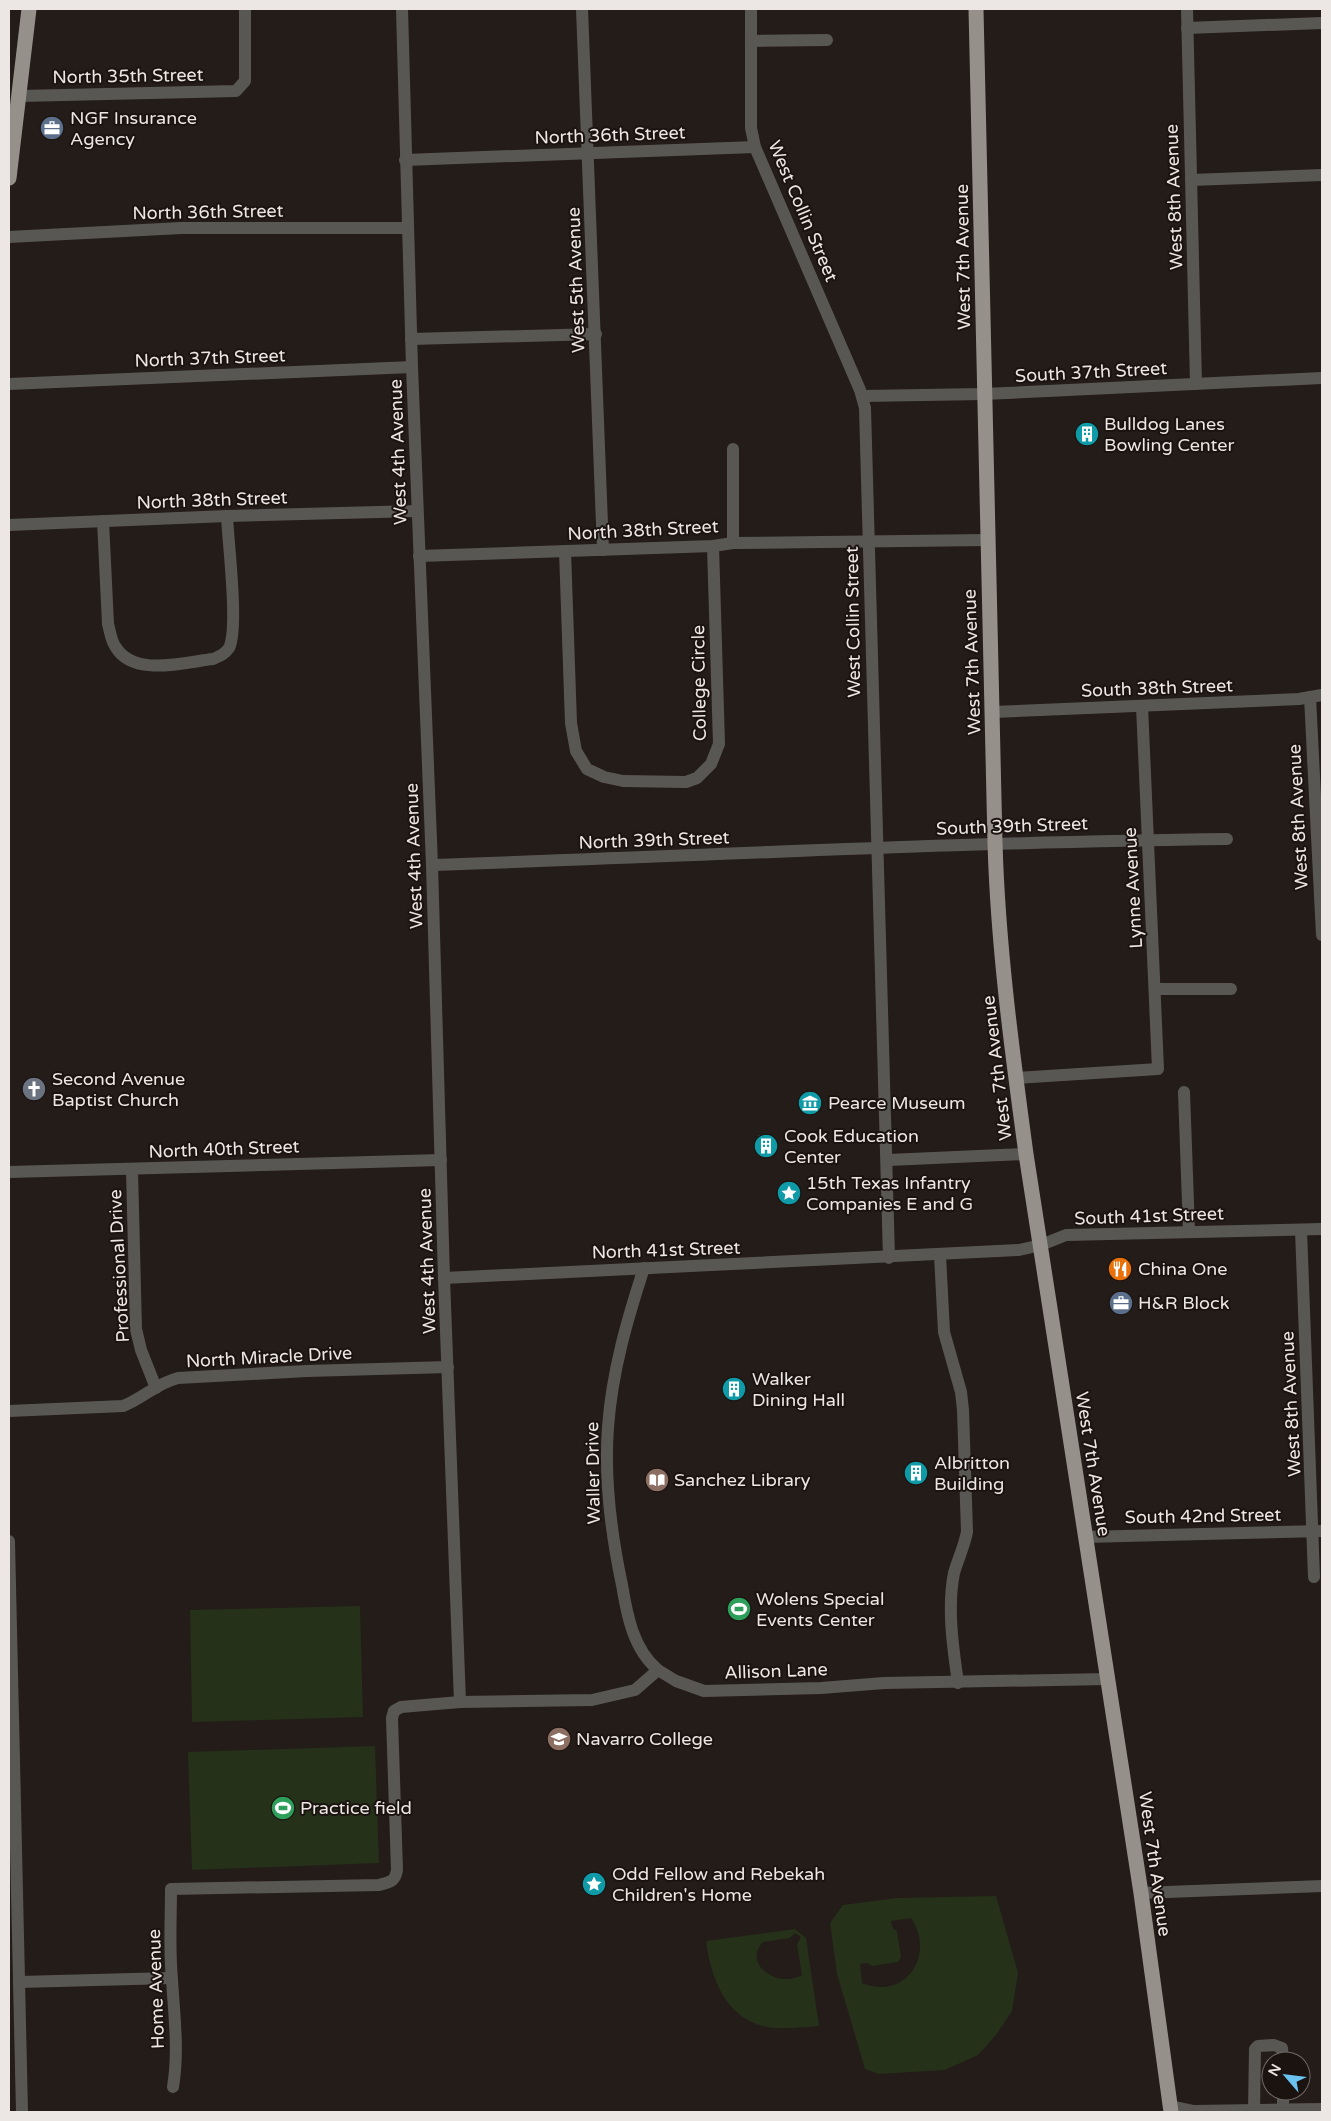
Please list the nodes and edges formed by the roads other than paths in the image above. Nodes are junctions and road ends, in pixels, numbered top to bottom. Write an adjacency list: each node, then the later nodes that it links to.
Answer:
1 (29, 9): 12 (main road)
2 (245, 9): 12 (street, North 35th Street)
3 (402, 9): 15 (street, West 4th Avenue)
4 (582, 9): 14 (street, West 5th Avenue)
5 (751, 9): 11 (street, West Collin Street)
6 (976, 9): 27 (main road, West 7th Avenue)
7 (1186, 9): 9 (street, West 8th Avenue)
8 (1322, 24): 9 (street)
9 (1187, 28): 18 (street, West 8th Avenue)
10 (827, 40): 11 (street)
11 (752, 41): 13 (street, West Collin Street)
12 (20, 96): 17 (main road)
13 (755, 147): 14 (street, North 36th Street); 28 (street, West Collin Street)
14 (589, 153): 15 (street, North 36th Street); 21 (street, West 5th Avenue)
15 (406, 160): 19 (street, West 4th Avenue)
16 (1322, 175): 18 (street)
17 (9, 178)
18 (1191, 180): 26 (street, West 8th Avenue)
19 (408, 228): 20 (street, North 36th Street); 22 (street, West 4th Avenue)
20 (9, 237)
21 (596, 334): 22 (street); 38 (street, West 5th Avenue)
22 (411, 339): 23 (street, West 4th Avenue)
23 (412, 367): 25 (street, North 37th Street); 30 (street, West 4th Avenue)
24 (1322, 378): 26 (street, South 37th Street)
25 (9, 384)
26 (1196, 384): 27 (street, South 37th Street)
27 (984, 394): 28 (street, South 37th Street); 34 (main road, West 7th Avenue)
28 (862, 396): 35 (street, West Collin Street)
29 (732, 449): 36 (street)
30 (417, 511): 31 (street, North 38th Street); 40 (street, West 4th Avenue)
31 (227, 516): 32 (street, North 38th Street); 32 (street)
32 (103, 521): 33 (street, North 38th Street)
33 (9, 525)
34 (987, 540): 35 (street); 43 (main road, West 7th Avenue)
35 (869, 541): 36 (street, North 38th Street); 47 (street, West Collin Street)
36 (734, 543): 37 (street, North 38th Street)
37 (713, 546): 38 (street, North 38th Street); 39 (street, College Circle)
38 (604, 550): 39 (street, North 38th Street)
39 (565, 552): 40 (street, North 38th Street)
40 (419, 556): 48 (street, West 4th Avenue)
41 (1316, 696): 42 (street, South 38th Street); 49 (street, West 8th Avenue)
42 (1142, 706): 43 (street, South 38th Street); 45 (street, Lynne Avenue)
43 (993, 712): 46 (main road, West 7th Avenue)
44 (1228, 839): 45 (street, South 39th Street)
45 (1148, 840): 46 (street, South 39th Street); 50 (street, Lynne Avenue)
46 (994, 843): 47 (street, South 39th Street); 52 (main road, West 7th Avenue)
47 (876, 848): 48 (street, North 39th Street); 56 (street, West Collin Street)
48 (432, 865): 55 (street, West 4th Avenue)
49 (1322, 935)
50 (1155, 989): 51 (street); 52 (street, Lynne Avenue)
51 (1231, 989)
52 (1015, 1078): 54 (main road, West 7th Avenue)
53 (1184, 1092): 61 (street)
54 (1026, 1154): 56 (street); 62 (main road, West 7th Avenue)
55 (441, 1160): 57 (street, North 40th Street); 66 (street, West 4th Avenue)
56 (888, 1160): 64 (street, West Collin Street)
57 (132, 1170): 58 (street, North 40th Street); 68 (street, Professional Drive)
58 (9, 1172)
59 (1322, 1229): 60 (street, South 41st Street)
60 (1301, 1230): 61 (street, South 41st Street); 70 (street, West 8th Avenue)
61 (1189, 1231): 62 (street, South 41st Street)
62 (1041, 1245): 63 (street, South 41st Street); 71 (main road, West 7th Avenue)
63 (940, 1255): 64 (street, South 41st Street); 76 (street)
64 (889, 1258): 65 (street, North 41st Street)
65 (644, 1268): 66 (street, North 41st Street); 74 (street, Waller Drive)
66 (444, 1278): 67 (street, West 4th Avenue)
67 (448, 1367): 68 (street, North Miracle Drive); 77 (street, West 4th Avenue)
68 (156, 1388): 69 (street, North Miracle Drive)
69 (9, 1411)
70 (1318, 1531): 71 (street, South 42nd Street); 73 (street, West 8th Avenue)
71 (1085, 1537): 75 (main road, West 7th Avenue)
72 (9, 1540): 80 (street)
73 (1314, 1577)
74 (658, 1670): 76 (street, Allison Lane); 77 (street)
75 (1108, 1680): 76 (street, Allison Lane); 79 (main road, West 7th Avenue)
76 (958, 1683)
77 (460, 1702): 81 (street, Home Avenue)
78 (1322, 1886): 79 (street)
79 (1141, 1893): 86 (main road, West 7th Avenue)
80 (13, 1929): 82 (street)
81 (172, 1978): 82 (street); 84 (street, Home Avenue)
82 (19, 1982): 90 (street)
83 (1282, 2051): 88 (street)
84 (174, 2087)
85 (1282, 2101): 89 (street)
86 (1171, 2109): 88 (street)
87 (1322, 2110): 89 (street)
88 (1254, 2111): 89 (street)
89 (1282, 2111)
90 (22, 2112)

